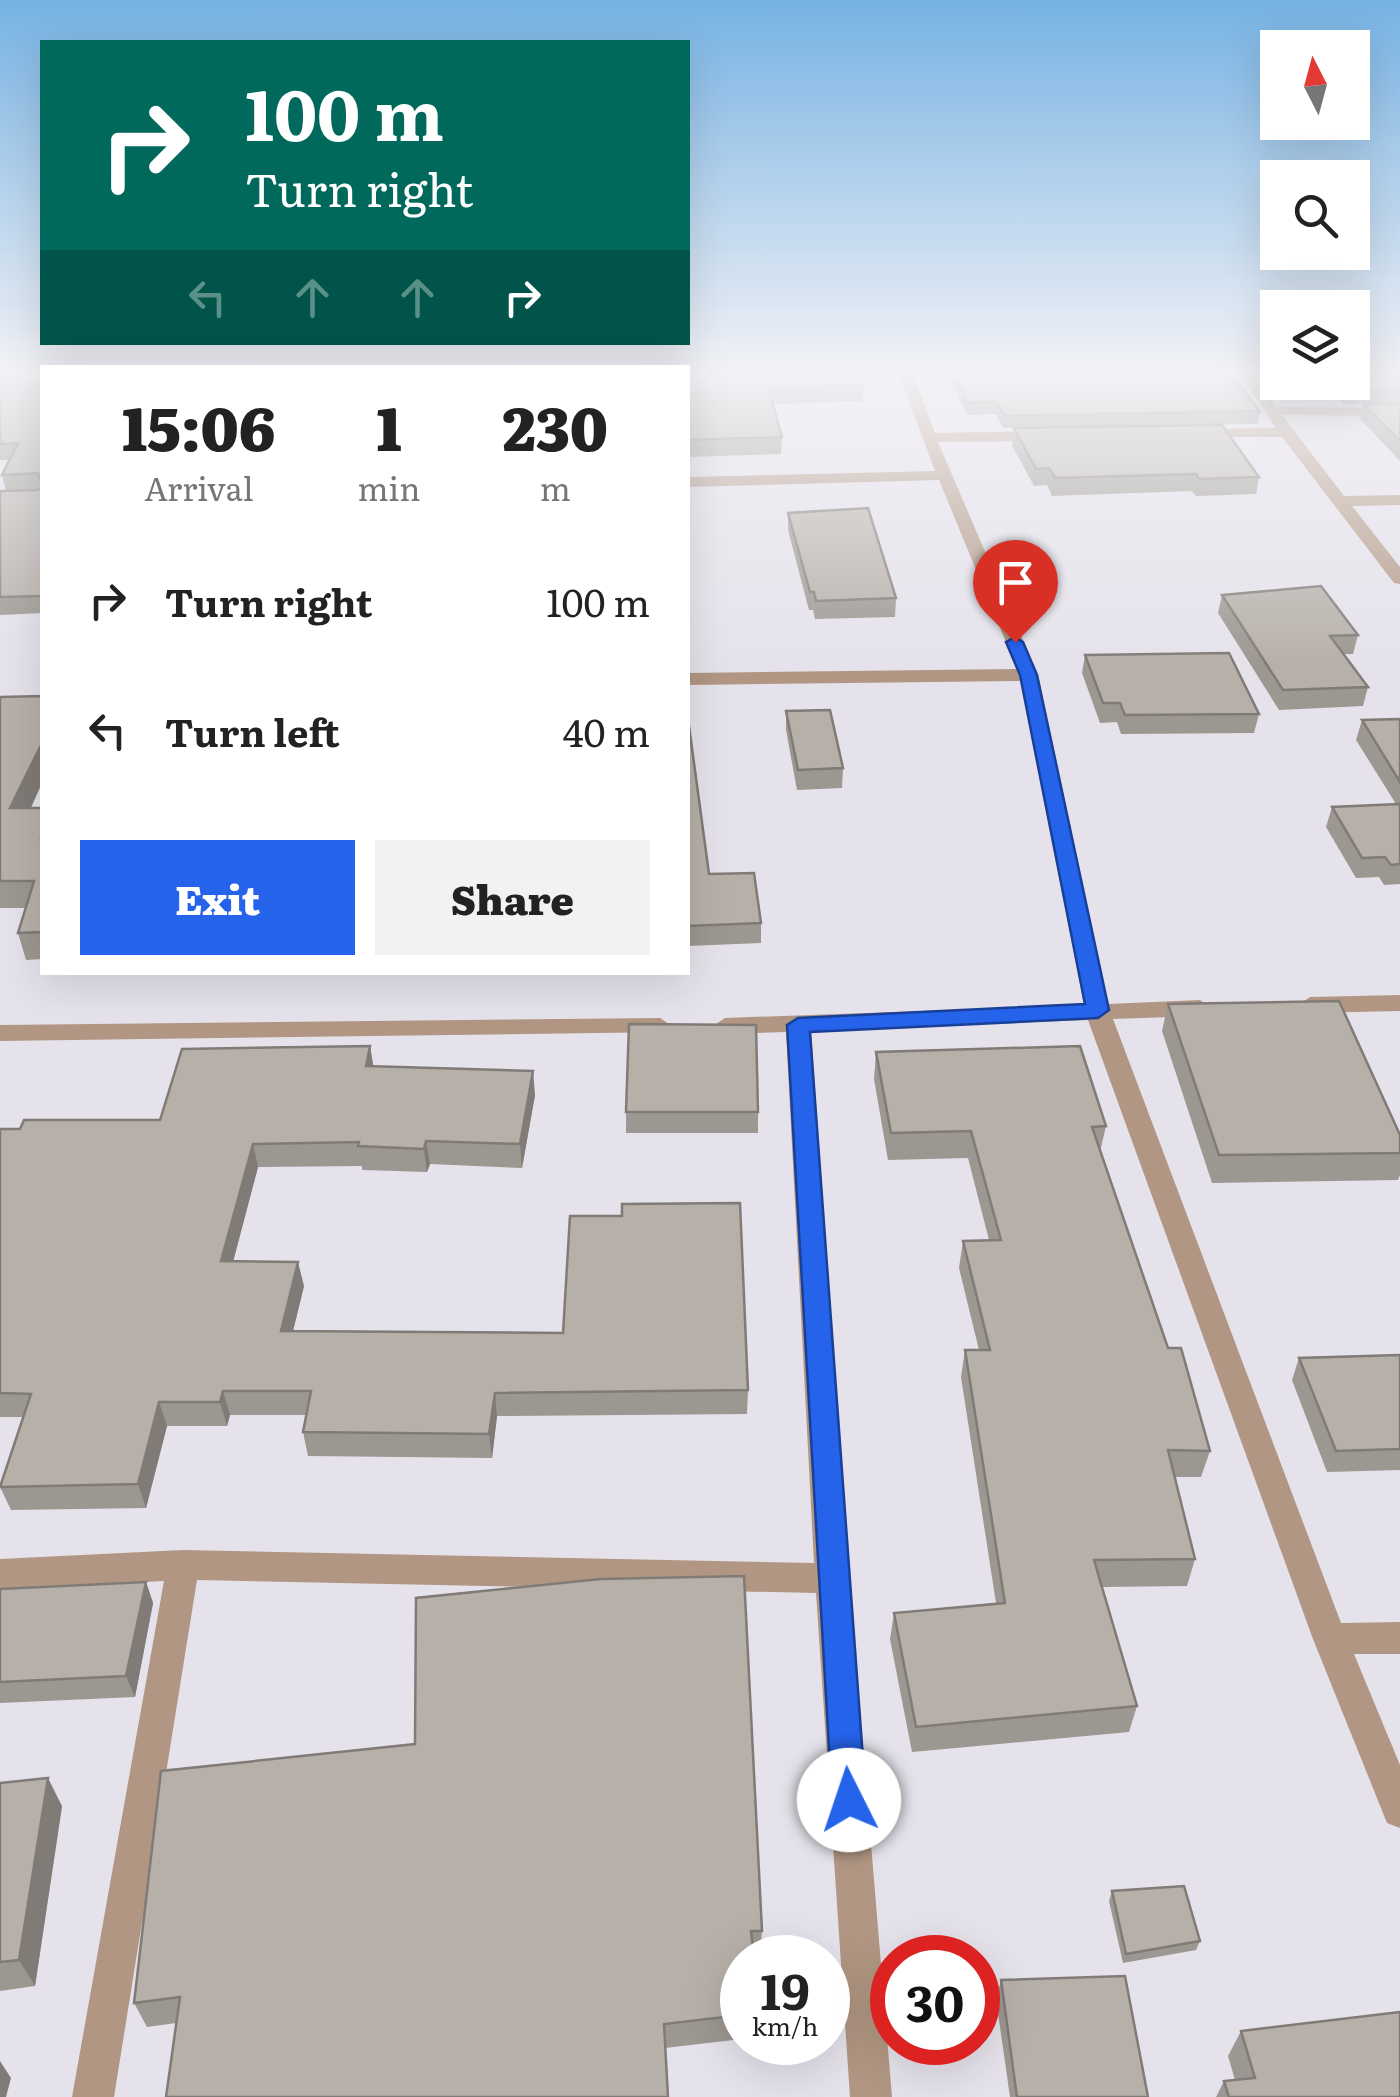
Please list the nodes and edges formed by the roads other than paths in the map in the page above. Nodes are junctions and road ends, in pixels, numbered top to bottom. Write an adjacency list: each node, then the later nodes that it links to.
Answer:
1 (943, 469): 3 (street)
2 (1315, 469): 6 (street)
3 (946, 475): 4 (street); 8 (street)
4 (690, 482)
5 (1400, 500): 6 (street)
6 (1341, 501): 7 (street)
7 (1400, 579)
8 (1028, 675): 9 (street); 13 (street)
9 (690, 680)
10 (1400, 1003): 11 (street)
11 (1286, 1006)
12 (1230, 1007): 13 (street)
13 (1098, 1010): 14 (street); 20 (street)
14 (798, 1025): 15 (street); 18 (street)
15 (0, 1033)
16 (183, 1565): 17 (street); 18 (street); 22 (street)
17 (0, 1574)
18 (832, 1578): 23 (street)
19 (1400, 1638): 20 (street)
20 (1330, 1640): 21 (street)
21 (1400, 1810)
22 (93, 2097)
23 (871, 2097)

